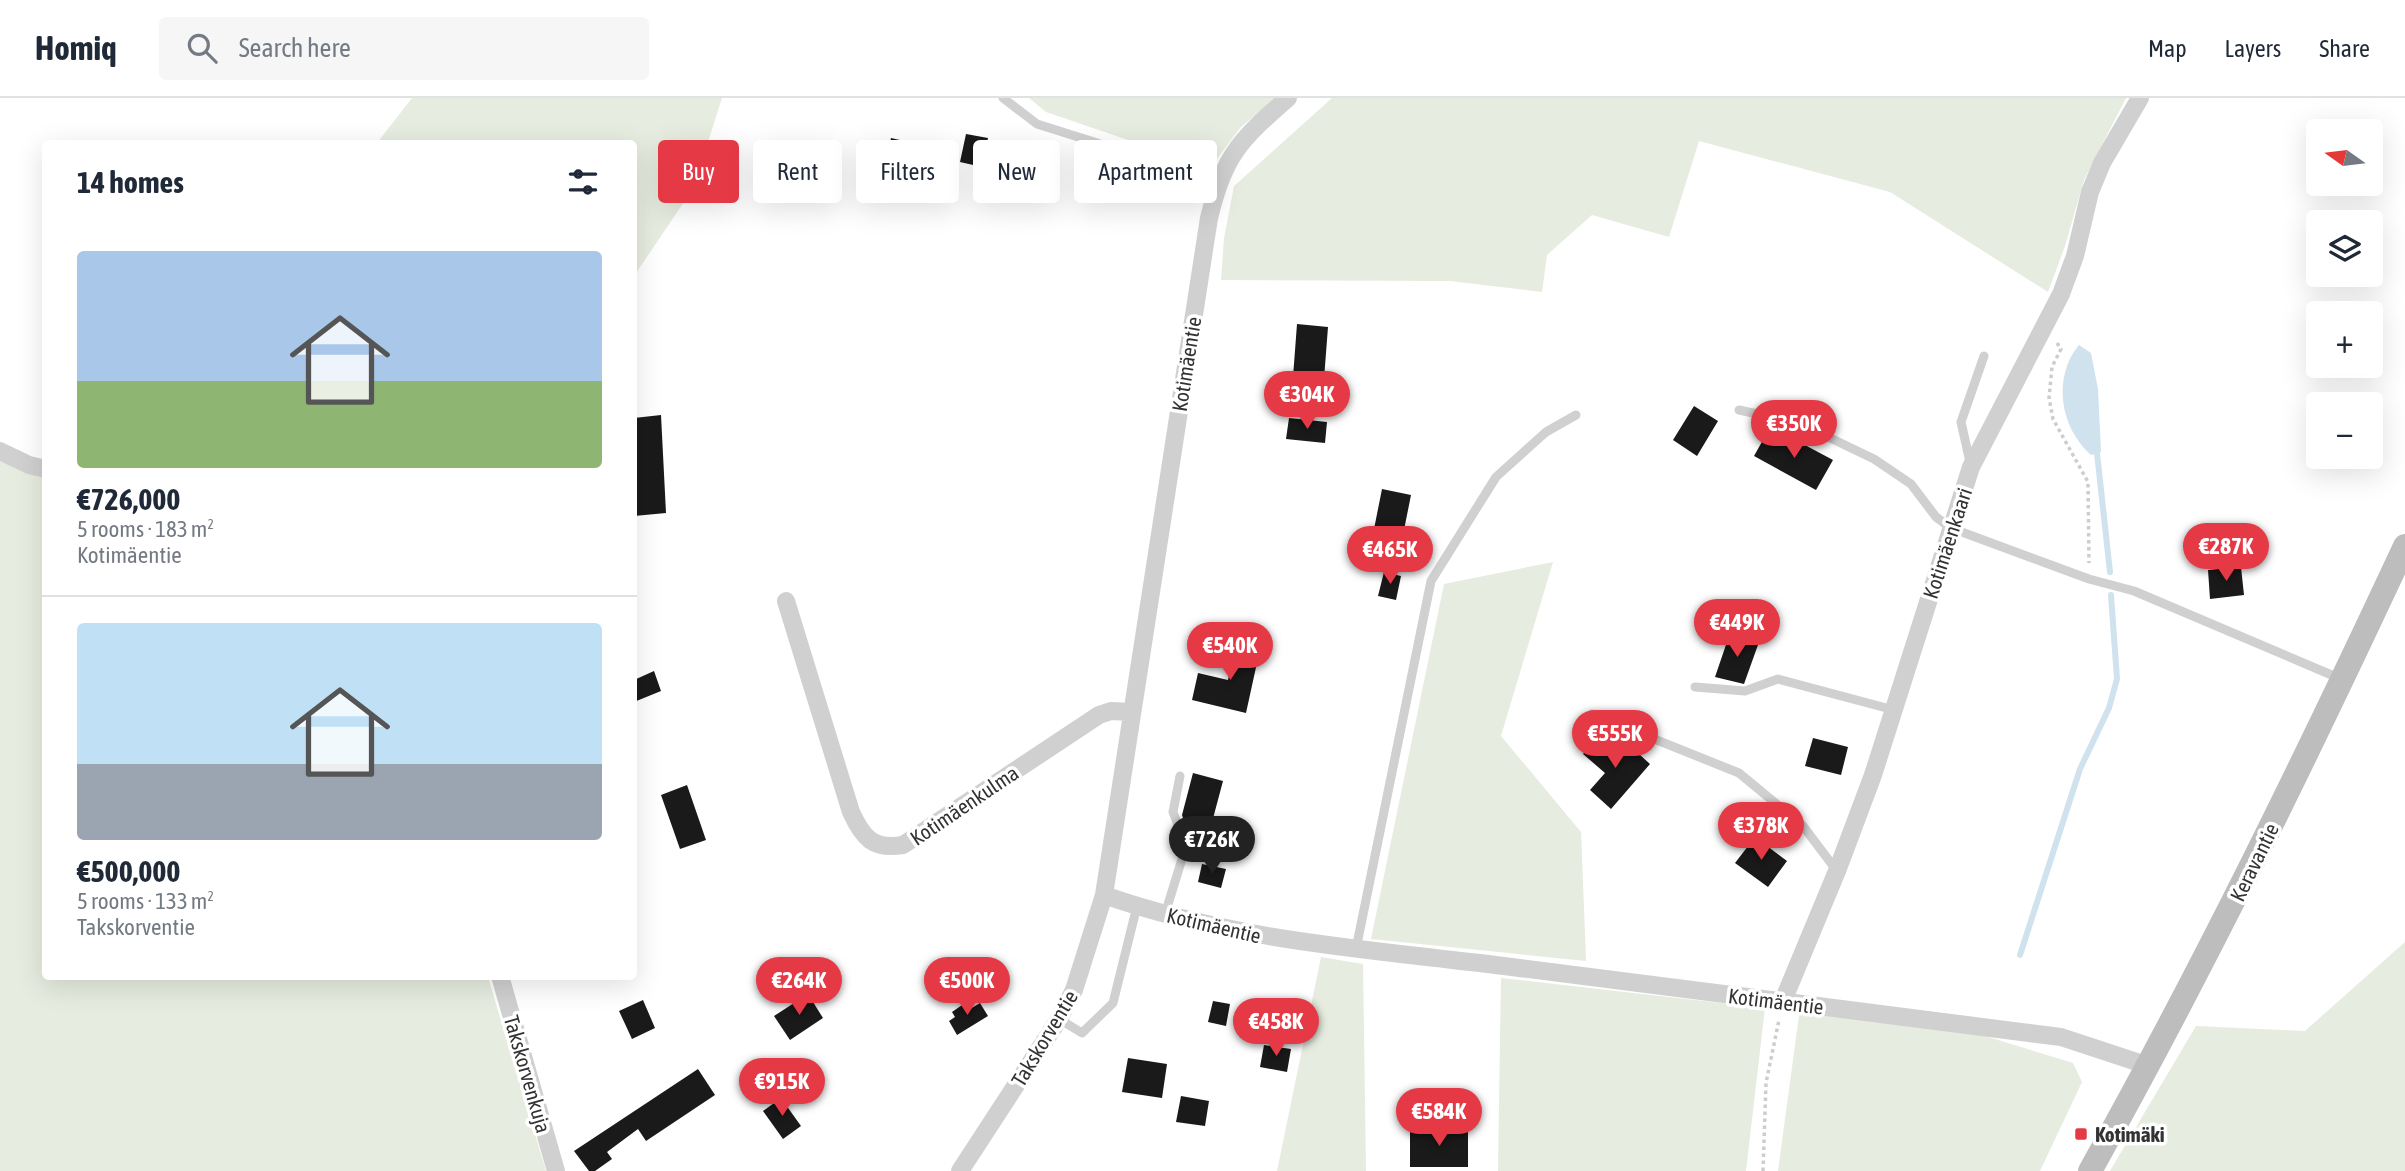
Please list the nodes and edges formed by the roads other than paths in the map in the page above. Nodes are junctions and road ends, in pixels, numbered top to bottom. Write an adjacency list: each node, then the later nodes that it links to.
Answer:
1 (1003, 98): 4 (lane)
2 (1289, 98): 4 (street, Kotimäentie)
3 (2140, 98): 9 (street, Kotimäenkaari)
4 (1219, 181): 17 (street, Kotimäentie)
5 (1984, 356): 9 (lane)
6 (1739, 410): 11 (lane)
7 (1576, 415): 24 (lane)
8 (0, 451): 10 (street)
9 (1971, 467): 11 (street, Kotimäenkaari)
10 (42, 469)
11 (1951, 528): 14 (lane); 16 (street, Kotimäenkaari)
12 (2405, 546): 14 (main road, Keravantie)
13 (786, 601): 17 (street, Kotimäenkulma)
14 (2342, 680): 28 (main road, Keravantie)
15 (1695, 687): 16 (lane)
16 (1894, 710): 20 (street, Kotimäenkaari)
17 (1132, 712): 21 (street, Kotimäentie)
18 (1592, 714): 20 (lane)
19 (1180, 776): 23 (lane)
20 (1837, 871): 26 (street, Kotimäenkaari)
21 (1104, 895): 22 (street, Kotimäentie); 27 (street, Takskorventie)
22 (1137, 906): 23 (street, Kotimäentie); 27 (lane)
23 (1165, 914): 24 (street, Kotimäentie)
24 (1356, 949): 26 (street, Kotimäentie)
25 (501, 980): 29 (street, Takskorvenkuja)
26 (1783, 1001): 28 (street, Kotimäentie)
27 (1059, 1019): 30 (street, Takskorventie)
28 (2149, 1066): 31 (main road, Keravantie)
29 (556, 1171)
30 (960, 1171)
31 (2090, 1171)

